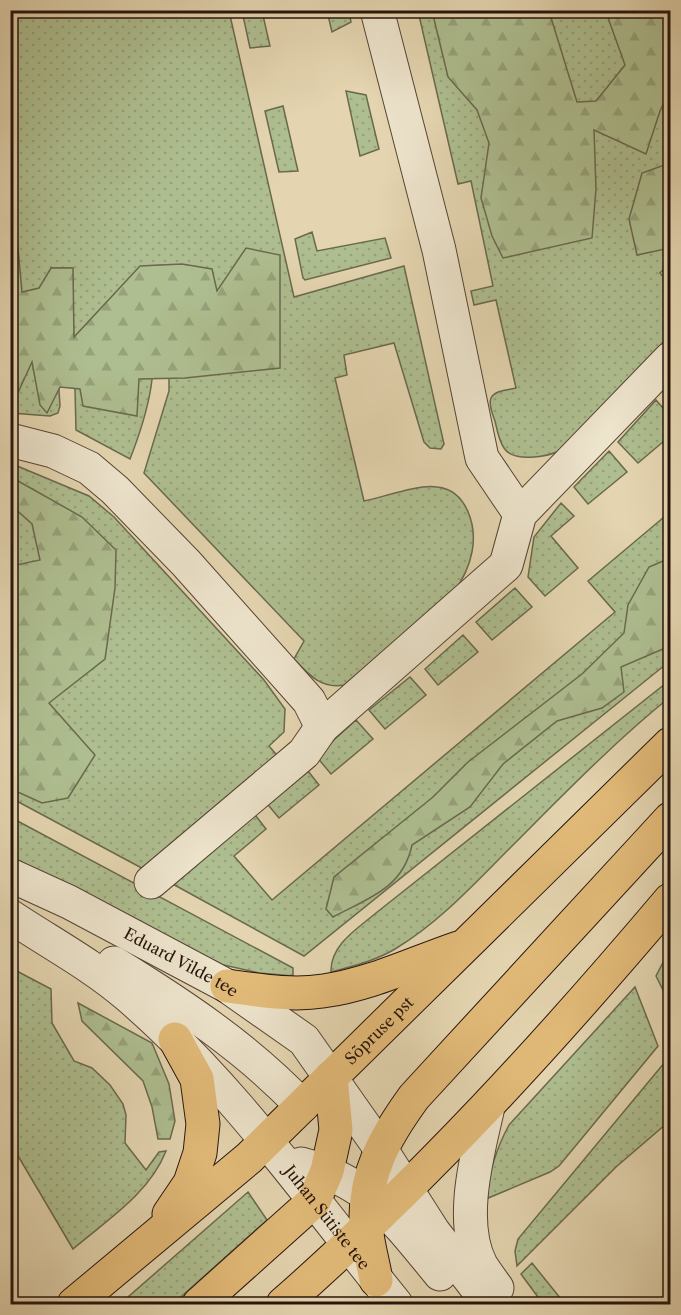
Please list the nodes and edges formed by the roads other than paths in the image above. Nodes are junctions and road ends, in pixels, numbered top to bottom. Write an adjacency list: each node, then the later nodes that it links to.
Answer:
1 (377, 10): 4 (street)
2 (670, 358): 4 (street)
3 (10, 440): 5 (street)
4 (520, 514): 5 (street)
5 (322, 727): 9 (street)
6 (670, 744): 13 (main road, Sõpruse pst)
7 (670, 819): 21 (main road)
8 (10, 875): 14 (street, Eduard Vilde tee)
9 (152, 882)
10 (670, 900): 18 (main road)
11 (10, 911): 17 (street)
12 (10, 916): 15 (street)
13 (468, 944): 14 (main road); 16 (main road, Sõpruse pst)
14 (227, 986): 16 (street, Eduard Vilde tee)
15 (175, 1039): 22 (street); 26 (main road)
16 (331, 1077): 17 (main road, Sõpruse pst); 19 (main road); 21 (street, Eduard Vilde tee)
17 (302, 1106): 19 (main road); 22 (main road, Sõpruse pst)
18 (488, 1107): 20 (main road); 33 (street)
19 (336, 1130): 21 (main road); 23 (main road)
20 (460, 1133): 21 (main road); 25 (main road)
21 (380, 1148): 25 (street, Eduard Vilde tee)
22 (265, 1152): 23 (street); 24 (street, Juhan Sütiste tee); 26 (main road, Sõpruse pst)
23 (327, 1171): 24 (main road); 25 (street)
24 (314, 1201): 25 (street, Juhan Sütiste tee); 29 (main road)
25 (374, 1212): 27 (main road); 30 (main road); 31 (street); 32 (street, Juhan Sütiste tee)
26 (152, 1241): 28 (main road, Sõpruse pst)
27 (386, 1292)
28 (74, 1305)
29 (199, 1305)
30 (283, 1305)
31 (466, 1305)
32 (489, 1305)
33 (508, 1305)

